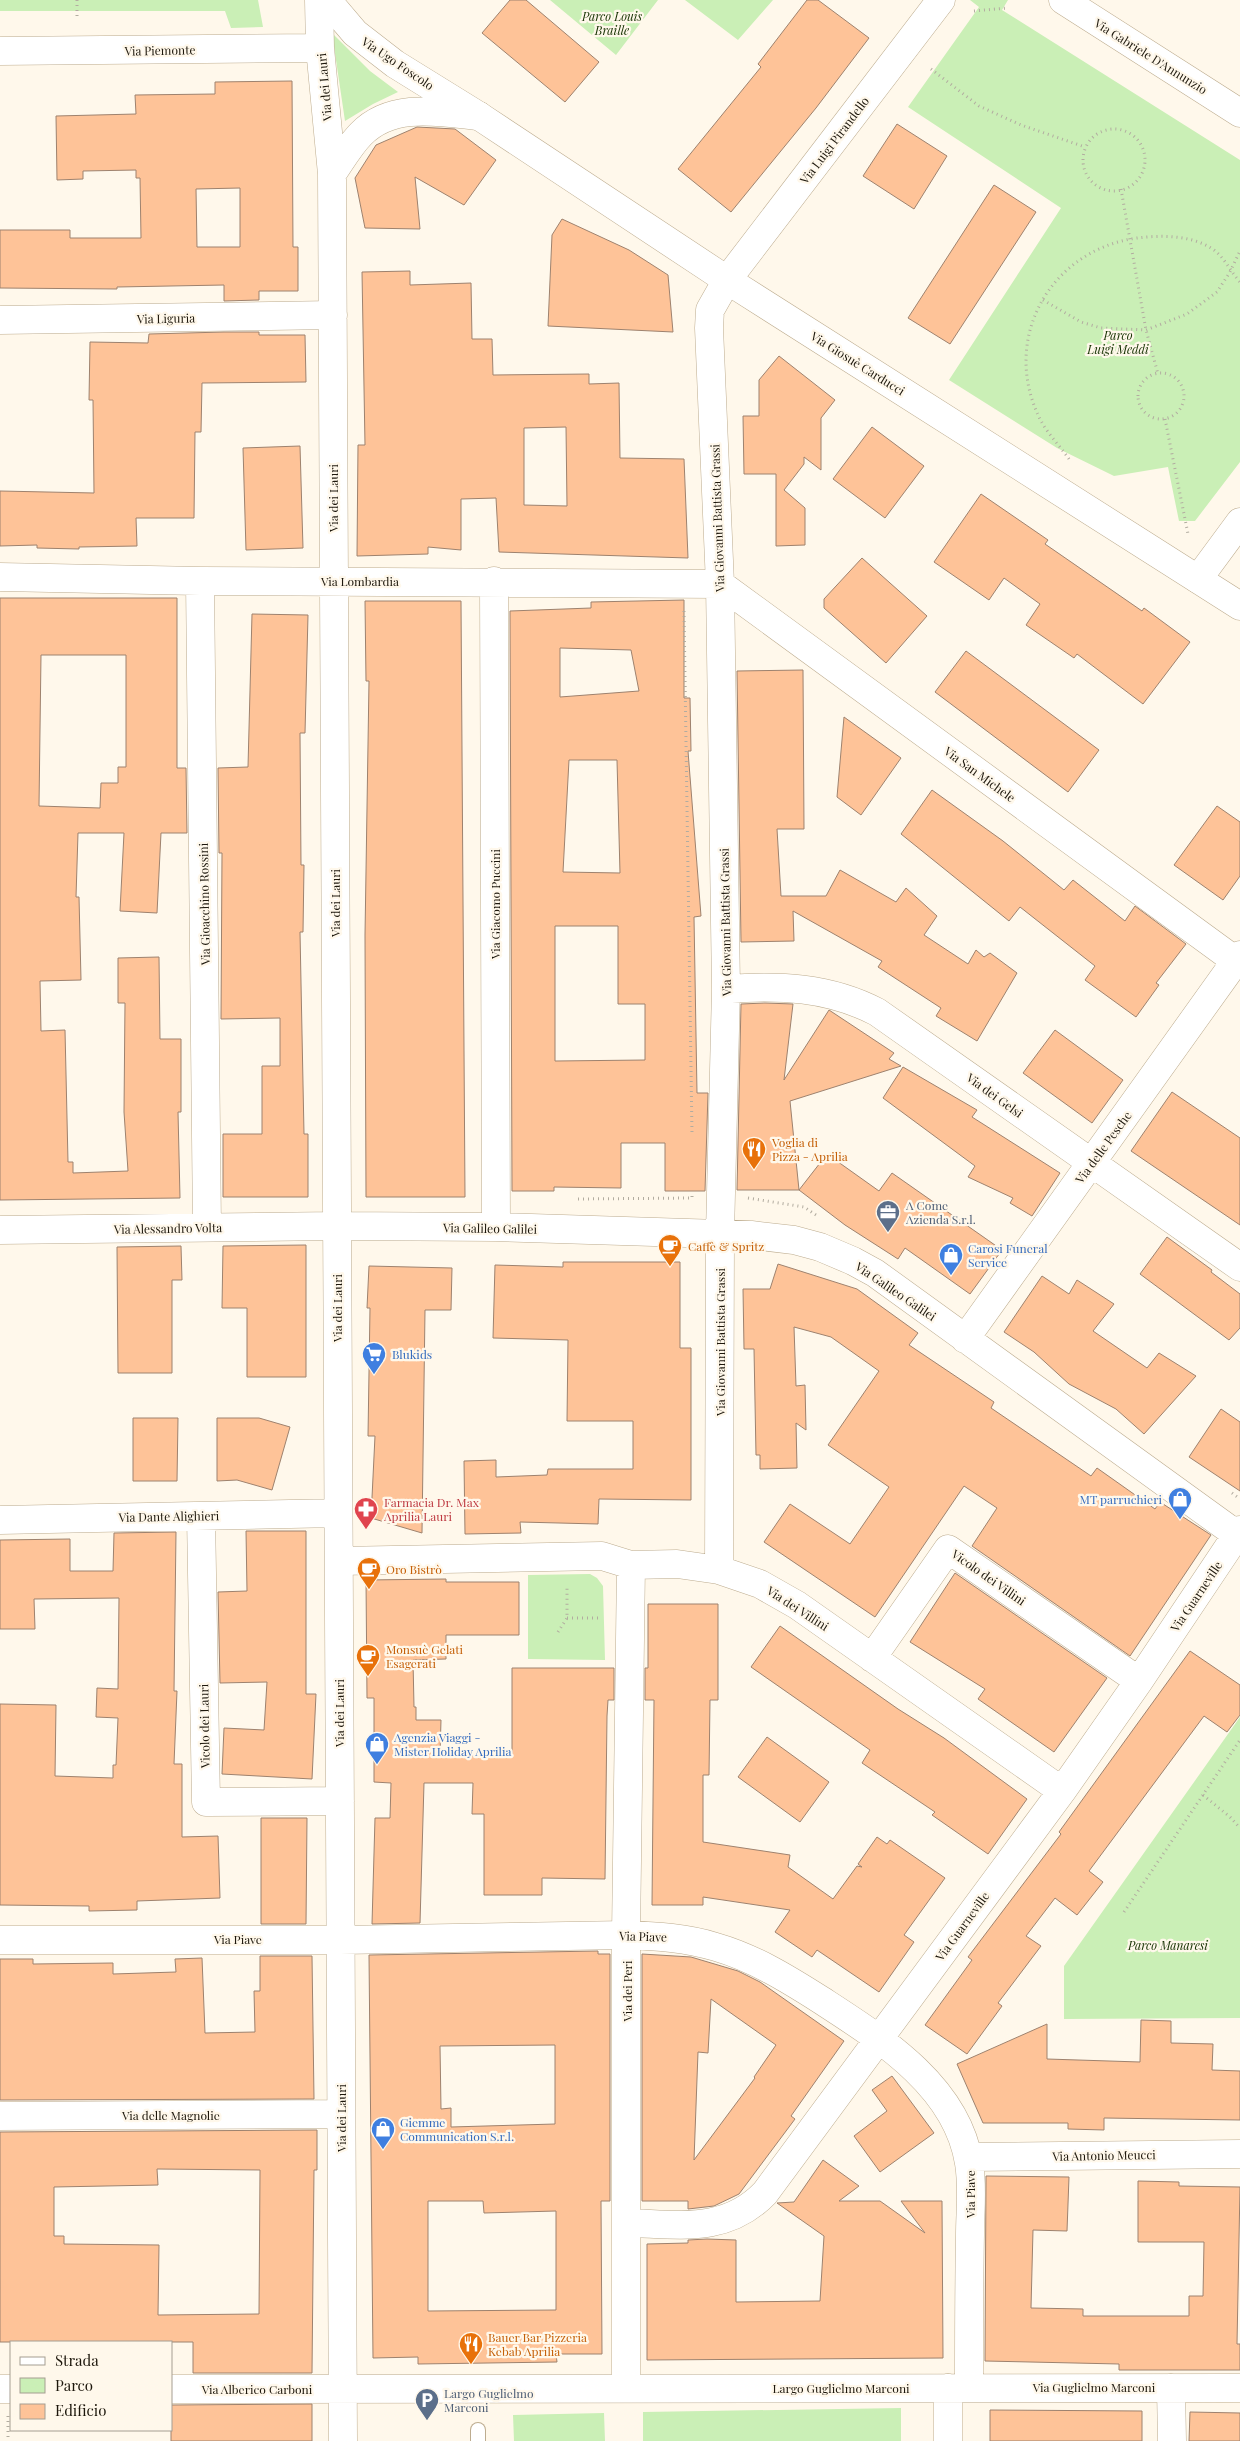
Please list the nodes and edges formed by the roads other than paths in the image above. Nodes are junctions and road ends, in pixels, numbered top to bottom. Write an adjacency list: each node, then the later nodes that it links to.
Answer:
1 (319, 0): 5 (street, Via dei Lauri)
2 (327, 0): 8 (street, Via Ugo Foscolo)
3 (941, 0): 10 (street, Via Luigi Pirandello)
4 (1063, 0): 7 (street, Via Gabriele D'Annunzio)
5 (320, 48): 6 (street, Via Piemonte); 9 (street, Via dei Lauri)
6 (0, 51)
7 (1240, 113)
8 (479, 116): 9 (street); 10 (street, Via Giosuè Carducci)
9 (332, 174): 11 (street, Via dei Lauri)
10 (727, 280): 15 (street, Via Giosuè Carducci); 19 (street, Via Giovanni Battista Grassi)
11 (333, 315): 12 (street, Via Liguria); 17 (street, Via dei Lauri)
12 (0, 320)
13 (1240, 522): 15 (street)
14 (0, 577): 16 (street, Via Lombardia)
15 (1198, 579): 20 (street, Via Giosuè Carducci)
16 (200, 581): 17 (street, Via Lombardia); 25 (street, Via Gioacchino Rossini)
17 (334, 581): 18 (street, Via Lombardia); 24 (street, Via dei Lauri)
18 (494, 581): 19 (street, Via Lombardia); 26 (street, Via Giacomo Puccini)
19 (720, 584): 21 (street, Via San Michele); 22 (street, Via Giovanni Battista Grassi)
20 (1240, 606)
21 (1239, 960): 23 (street, Via delle Pesche)
22 (726, 989): 23 (street, Via dei Gelsi); 28 (street, Via Giovanni Battista Grassi)
23 (1091, 1164): 29 (street, Via dei Gelsi); 30 (street, Via delle Pesche)
24 (337, 1226): 25 (street, Via Alessandro Volta); 26 (street, Via Galileo Galilei); 31 (street, Via dei Lauri)
25 (207, 1227): 27 (street, Via Alessandro Volta)
26 (496, 1227): 28 (street, Via Galileo Galilei)
27 (0, 1230)
28 (720, 1234): 30 (street, Via Galileo Galilei); 37 (street, Via Giovanni Battista Grassi)
29 (1240, 1267)
30 (965, 1339): 34 (street, Via Galileo Galilei)
31 (338, 1513): 32 (street, Via Dante Alighieri); 35 (street, Via dei Lauri)
32 (201, 1516): 33 (street, Via Dante Alighieri); 41 (street, Vicolo dei Lauri)
33 (0, 1520)
34 (1239, 1534): 39 (street, Via Guarneville)
35 (339, 1561): 36 (street, Via dei Villini); 41 (street, Via dei Lauri)
36 (631, 1565): 37 (street, Via dei Villini); 42 (street, Via dei Peri)
37 (720, 1570): 38 (street, Via dei Villini)
38 (872, 1658): 39 (street, Vicolo dei Villini); 40 (street, Via dei Villini)
39 (1139, 1681): 40 (street, Via Guarneville)
40 (1062, 1790): 45 (street, Via Guarneville)
41 (340, 1801): 44 (street, Via dei Lauri)
42 (626, 1935): 44 (street, Via Piave); 45 (street, Via Piave); 50 (street, Via dei Peri)
43 (0, 1940): 44 (street, Via Piave)
44 (341, 1940): 46 (street, Via dei Lauri)
45 (879, 2039): 49 (street, Via Piave); 50 (street, Via Guarneville)
46 (341, 2114): 47 (street, Via delle Magnolie); 56 (street, Via dei Lauri)
47 (0, 2116)
48 (1240, 2154): 49 (street, Via Antonio Meucci)
49 (968, 2157): 51 (street, Via Piave)
50 (627, 2223): 52 (street, Via dei Peri)
51 (958, 2387): 52 (street, Largo Guglielmo Marconi); 53 (street, Via Guglielmo Marconi); 58 (street, Via Piave)
52 (626, 2388): 56 (street, Largo Guglielmo Marconi)
53 (1171, 2388): 54 (street, Via Guglielmo Marconi); 59 (street)
54 (1240, 2388)
55 (172, 2389): 56 (street, Via Alberico Carboni)
56 (343, 2389): 57 (street, Via dei Lauri)
57 (343, 2441)
58 (948, 2441)
59 (1172, 2441)

